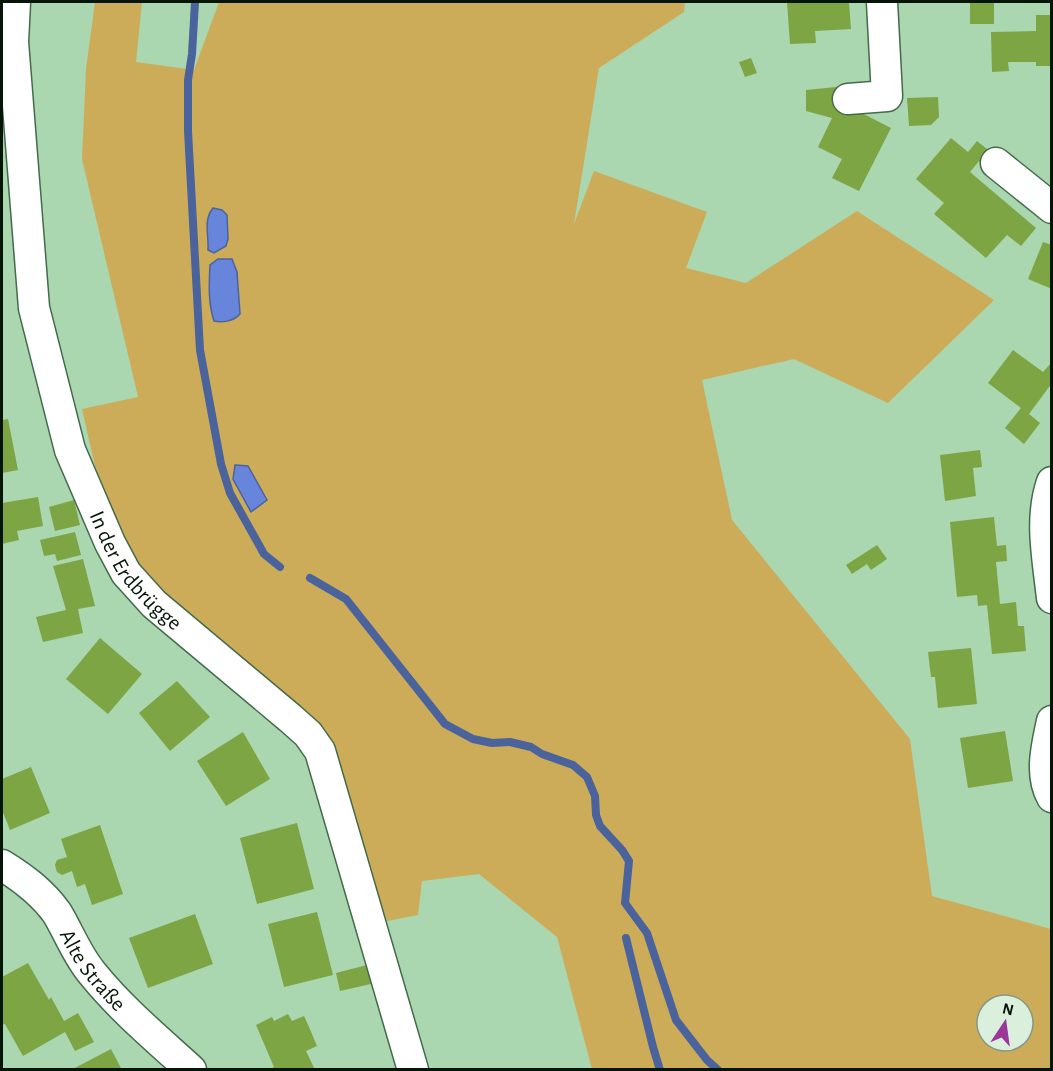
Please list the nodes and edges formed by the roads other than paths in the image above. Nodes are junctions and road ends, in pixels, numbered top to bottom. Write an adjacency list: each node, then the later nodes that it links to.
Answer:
1 (15, 2): 12 (street, In der Erdbrügge)
2 (882, 2): 3 (street)
3 (848, 99)
4 (996, 163): 5 (street)
5 (1052, 208)
6 (1052, 482): 7 (street)
7 (1052, 598)
8 (1052, 721): 9 (street)
9 (1052, 797)
10 (2, 865): 11 (street, Alte Straße)
11 (191, 1070)
12 (413, 1070)

